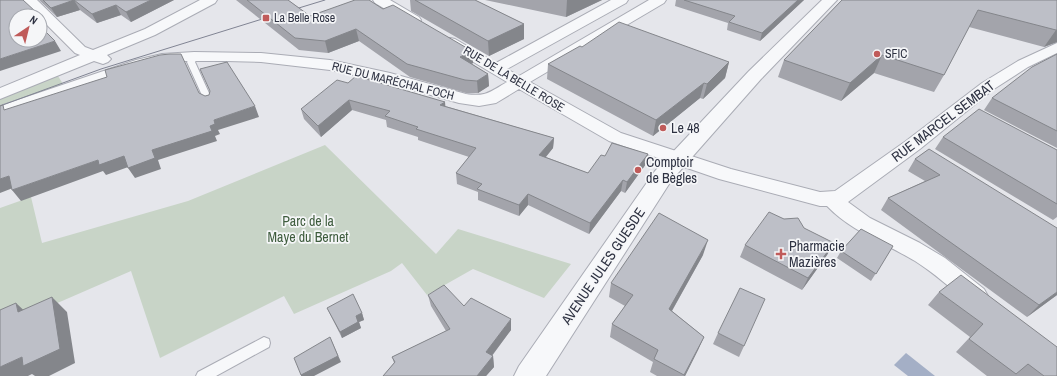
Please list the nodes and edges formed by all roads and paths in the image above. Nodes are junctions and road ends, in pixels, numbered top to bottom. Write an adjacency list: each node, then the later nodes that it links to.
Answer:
1 (29, 0): 10 (street)
2 (210, 0): 10 (street)
3 (621, 0): 12 (street)
4 (659, 0): 14 (street, RUE DU MARÉCHAL FOCH)
5 (830, 0): 20 (street, AVENUE JULES GUESDE)
6 (382, 1): 7 (street)
7 (423, 25)
8 (436, 34): 12 (street, RUE DE LA BELLE ROSE)
9 (1057, 47): 18 (street, RUE MARCEL SEMBAT)
10 (94, 56): 13 (street); 15 (street)
11 (196, 56): 13 (street, RUE DU MARÉCHAL FOCH); 14 (street, RUE DU MARÉCHAL FOCH); 16 (lane)
12 (496, 69): 14 (street, RUE DE LA BELLE ROSE)
13 (120, 70): 17 (street, RUE DU MARÉCHAL FOCH)
14 (519, 83): 20 (street, RUE DE LA BELLE ROSE)
15 (0, 94)
16 (208, 102)
17 (0, 112)
18 (913, 145): 19 (street); 21 (street, RUE MARCEL SEMBAT)
19 (932, 157)
20 (679, 158): 21 (street); 25 (street, AVENUE JULES GUESDE)
21 (832, 199): 22 (street)
22 (990, 306)
23 (264, 343): 24 (lane)
24 (203, 376)
25 (529, 376)

